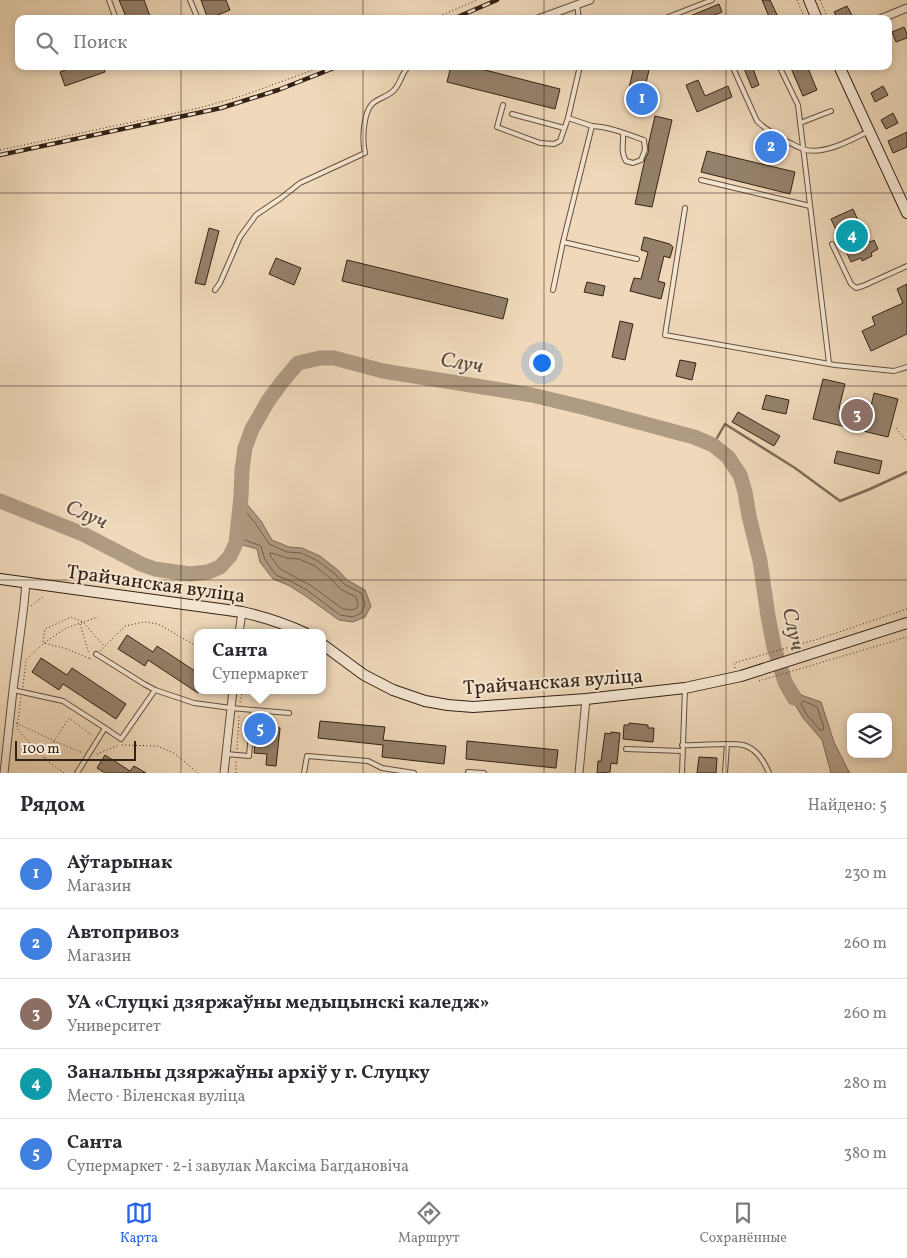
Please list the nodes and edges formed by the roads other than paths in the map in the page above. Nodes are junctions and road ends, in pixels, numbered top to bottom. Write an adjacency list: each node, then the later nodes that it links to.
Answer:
1 (109, 0): 8 (lane)
2 (190, 0): 9 (lane)
3 (590, 0): 6 (street)
4 (712, 0): 12 (lane)
5 (809, 0): 13 (street)
6 (577, 4): 10 (street); 11 (lane)
7 (907, 8): 14 (street)
8 (115, 15)
9 (196, 15)
10 (548, 15)
11 (579, 15)
12 (673, 15)
13 (815, 15)
14 (890, 15)
15 (405, 70): 38 (lane)
16 (579, 70): 23 (lane)
17 (734, 70): 29 (lane)
18 (781, 70): 24 (lane)
19 (841, 70): 27 (street)
20 (503, 105): 26 (lane)
21 (831, 111): 24 (lane)
22 (512, 114): 26 (lane)
23 (568, 118): 25 (lane); 26 (lane)
24 (800, 123): 29 (lane)
25 (592, 126): 28 (lane); 34 (lane)
26 (564, 128)
27 (870, 131): 29 (lane); 33 (street)
28 (623, 133): 28 (lane)
29 (803, 149): 31 (lane)
30 (701, 180): 31 (lane)
31 (810, 206): 40 (lane)
32 (685, 208): 40 (lane)
33 (907, 213)
34 (563, 242): 36 (lane); 39 (lane)
35 (832, 244): 37 (lane)
36 (637, 259)
37 (907, 266)
38 (215, 290)
39 (553, 290)
40 (829, 364): 41 (lane)
41 (907, 367)
42 (0, 579): 43 (street, Трайчанская вуліца)
43 (26, 582): 44 (street, Трайчанская вуліца); 51 (street)
44 (242, 612): 46 (street); 47 (street, Трайчанская вуліца)
45 (907, 623): 50 (street, Трайчанская вуліца)
46 (240, 629)
47 (297, 629)
48 (326, 647): 54 (street, Трайчанская вуліца)
49 (96, 654): 52 (lane)
50 (685, 688): 54 (street, Трайчанская вуліца); 60 (lane)
51 (13, 690): 58 (lane); 65 (street)
52 (155, 690): 55 (lane); 58 (lane)
53 (233, 694): 55 (street)
54 (586, 699): 71 (street)
55 (231, 708): 56 (lane); 63 (street)
56 (253, 710): 57 (lane); 63 (lane)
57 (289, 713)
58 (105, 728): 66 (lane)
59 (726, 744): 60 (lane); 73 (lane); 74 (lane)
60 (682, 746): 62 (lane)
61 (626, 749): 62 (lane)
62 (682, 751): 72 (lane)
63 (226, 754): 67 (street)
64 (468, 772): 70 (lane)
65 (4, 773)
66 (77, 773)
67 (224, 773)
68 (304, 773): 69 (lane)
69 (414, 773)
70 (484, 773)
71 (579, 773)
72 (682, 773)
73 (725, 773)
74 (770, 773)

